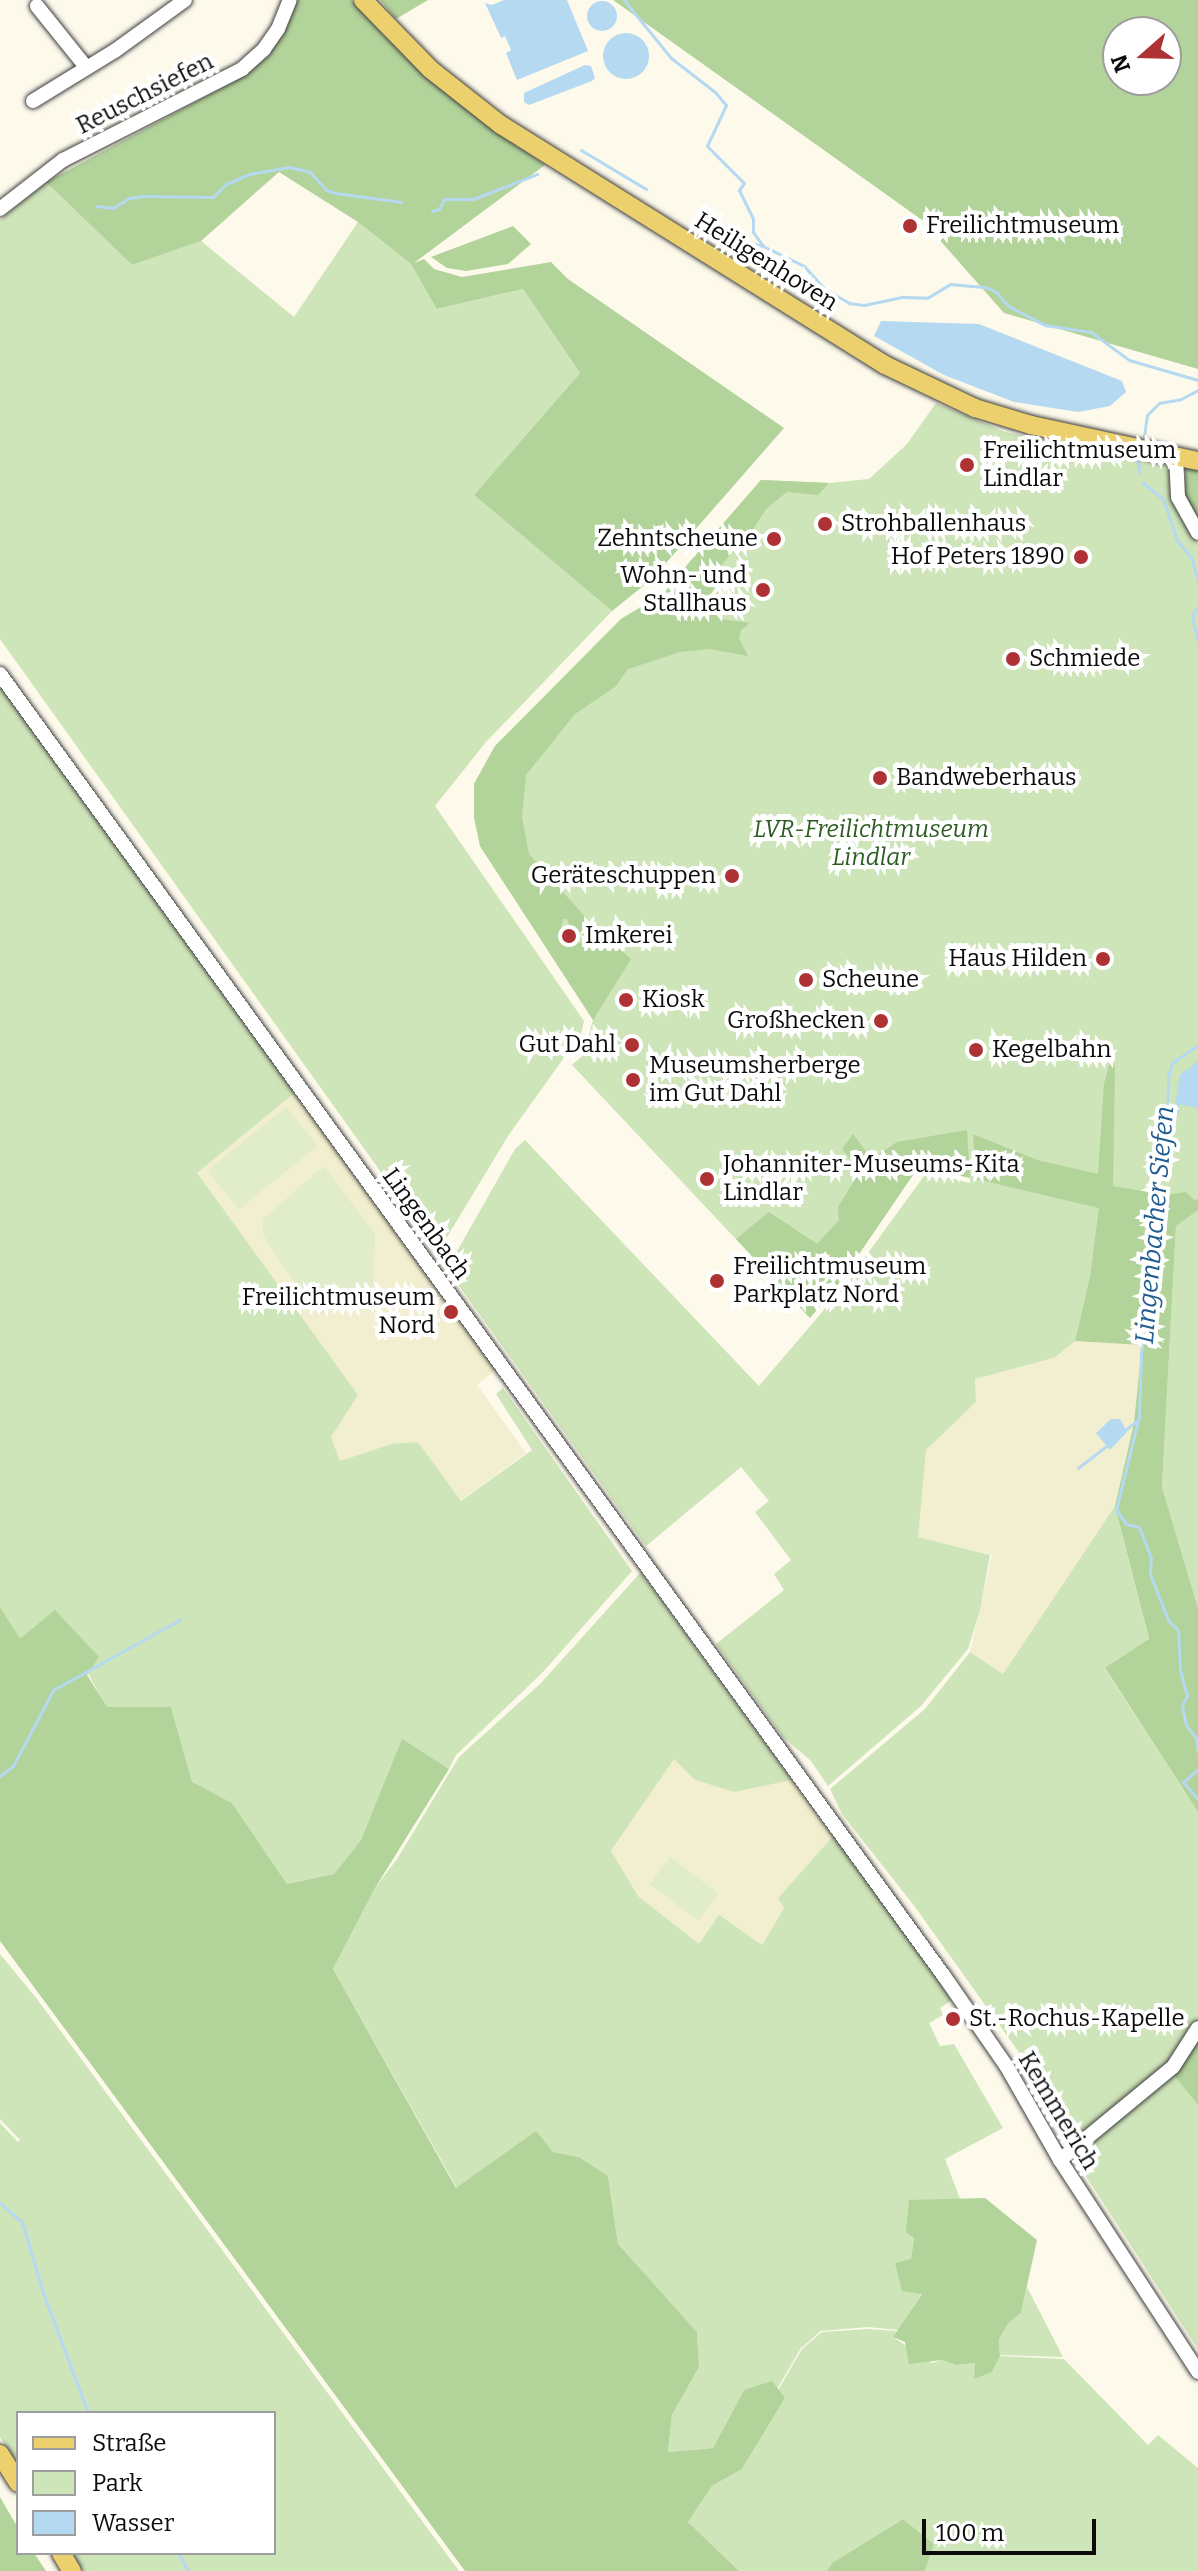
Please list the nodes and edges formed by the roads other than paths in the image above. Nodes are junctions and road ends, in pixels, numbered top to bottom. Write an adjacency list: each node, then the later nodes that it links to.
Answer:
1 (185, 0): 5 (street)
2 (290, 0): 7 (street, Reuschsiefen)
3 (363, 0): 8 (main road, Heiligenhoven)
4 (37, 6): 5 (street)
5 (86, 67): 6 (street)
6 (33, 101)
7 (0, 209)
8 (1176, 456): 9 (main road, Heiligenhoven); 10 (street)
9 (1198, 461)
10 (1198, 533)
11 (0, 674): 12 (street, Lingenbach)
12 (815, 1801): 14 (street, Kemmerich)
13 (1198, 2028): 14 (street)
14 (1060, 2160): 15 (street, Kemmerich)
15 (1198, 2372)
16 (0, 2454): 17 (main road)
17 (16, 2480)

